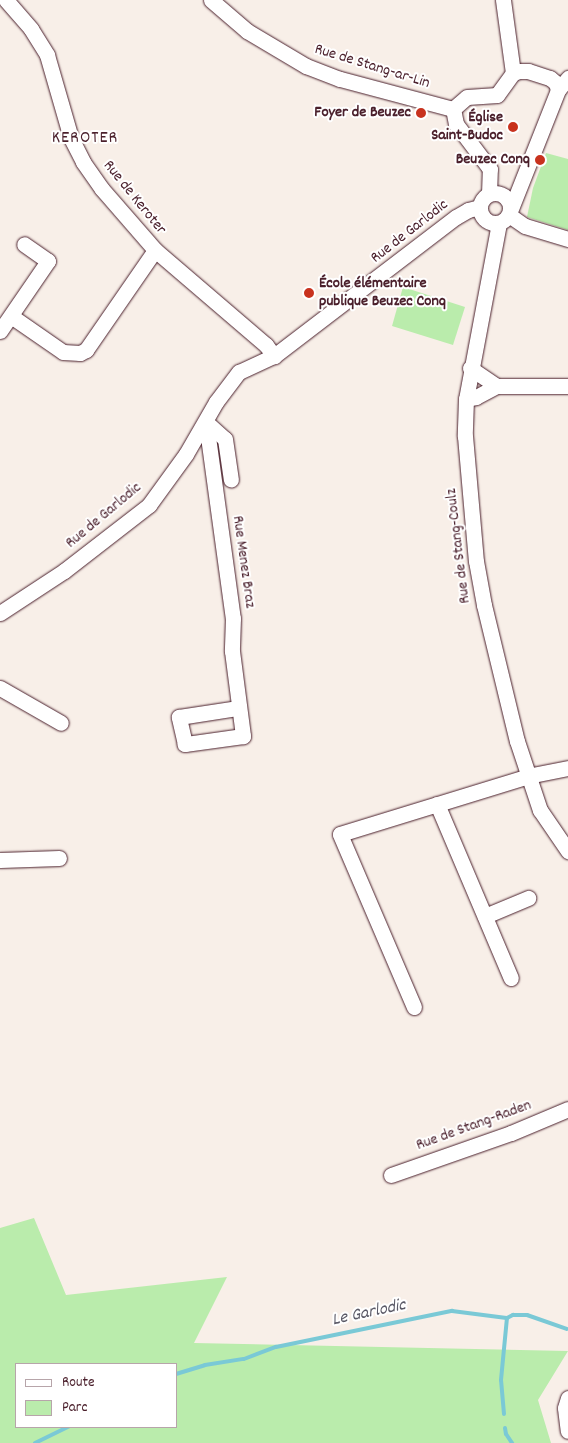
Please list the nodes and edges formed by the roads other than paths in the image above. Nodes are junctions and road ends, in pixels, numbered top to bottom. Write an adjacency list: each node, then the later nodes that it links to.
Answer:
1 (6, 0): 12 (street, Rue de Keroter)
2 (211, 0): 6 (street, Rue de Stang-ar-Lin)
3 (503, 0): 4 (street)
4 (513, 73): 5 (street); 6 (street)
5 (563, 84): 9 (street, Rue de Stang-Coulz)
6 (453, 109): 7 (street)
7 (488, 194): 8 (street); 9 (street)
8 (480, 207): 9 (street); 15 (street, Rue de Garlodic)
9 (506, 216): 10 (street); 16 (street, Rue de Stang-Coulz)
10 (568, 239)
11 (24, 244): 13 (street)
12 (154, 250): 13 (street, Rue de Keroter); 15 (street, Rue de Keroter)
13 (11, 316): 14 (street)
14 (0, 331)
15 (274, 356): 20 (street, Rue de Garlodic)
16 (470, 368): 17 (street); 19 (street, Rue de Stang-Coulz)
17 (497, 386): 18 (street); 19 (street)
18 (568, 386)
19 (466, 399): 27 (street, Rue de Stang-Coulz)
20 (206, 422): 21 (street); 22 (street, Rue de Garlodic); 24 (street, Rue Menez Braz)
21 (231, 480)
22 (0, 612)
23 (0, 688): 25 (street)
24 (238, 708)
25 (61, 723)
26 (568, 768): 27 (street)
27 (528, 776): 28 (street); 29 (street, Rue de Stang-Coulz)
28 (437, 804): 33 (street); 35 (street)
29 (568, 851)
30 (59, 858): 31 (street)
31 (0, 860)
32 (528, 898): 33 (street)
33 (484, 916): 34 (street)
34 (511, 978)
35 (414, 1007)
36 (568, 1108): 37 (street, Rue de Stang-Raden)
37 (391, 1175)
38 (568, 1398): 39 (street)
39 (568, 1431)

